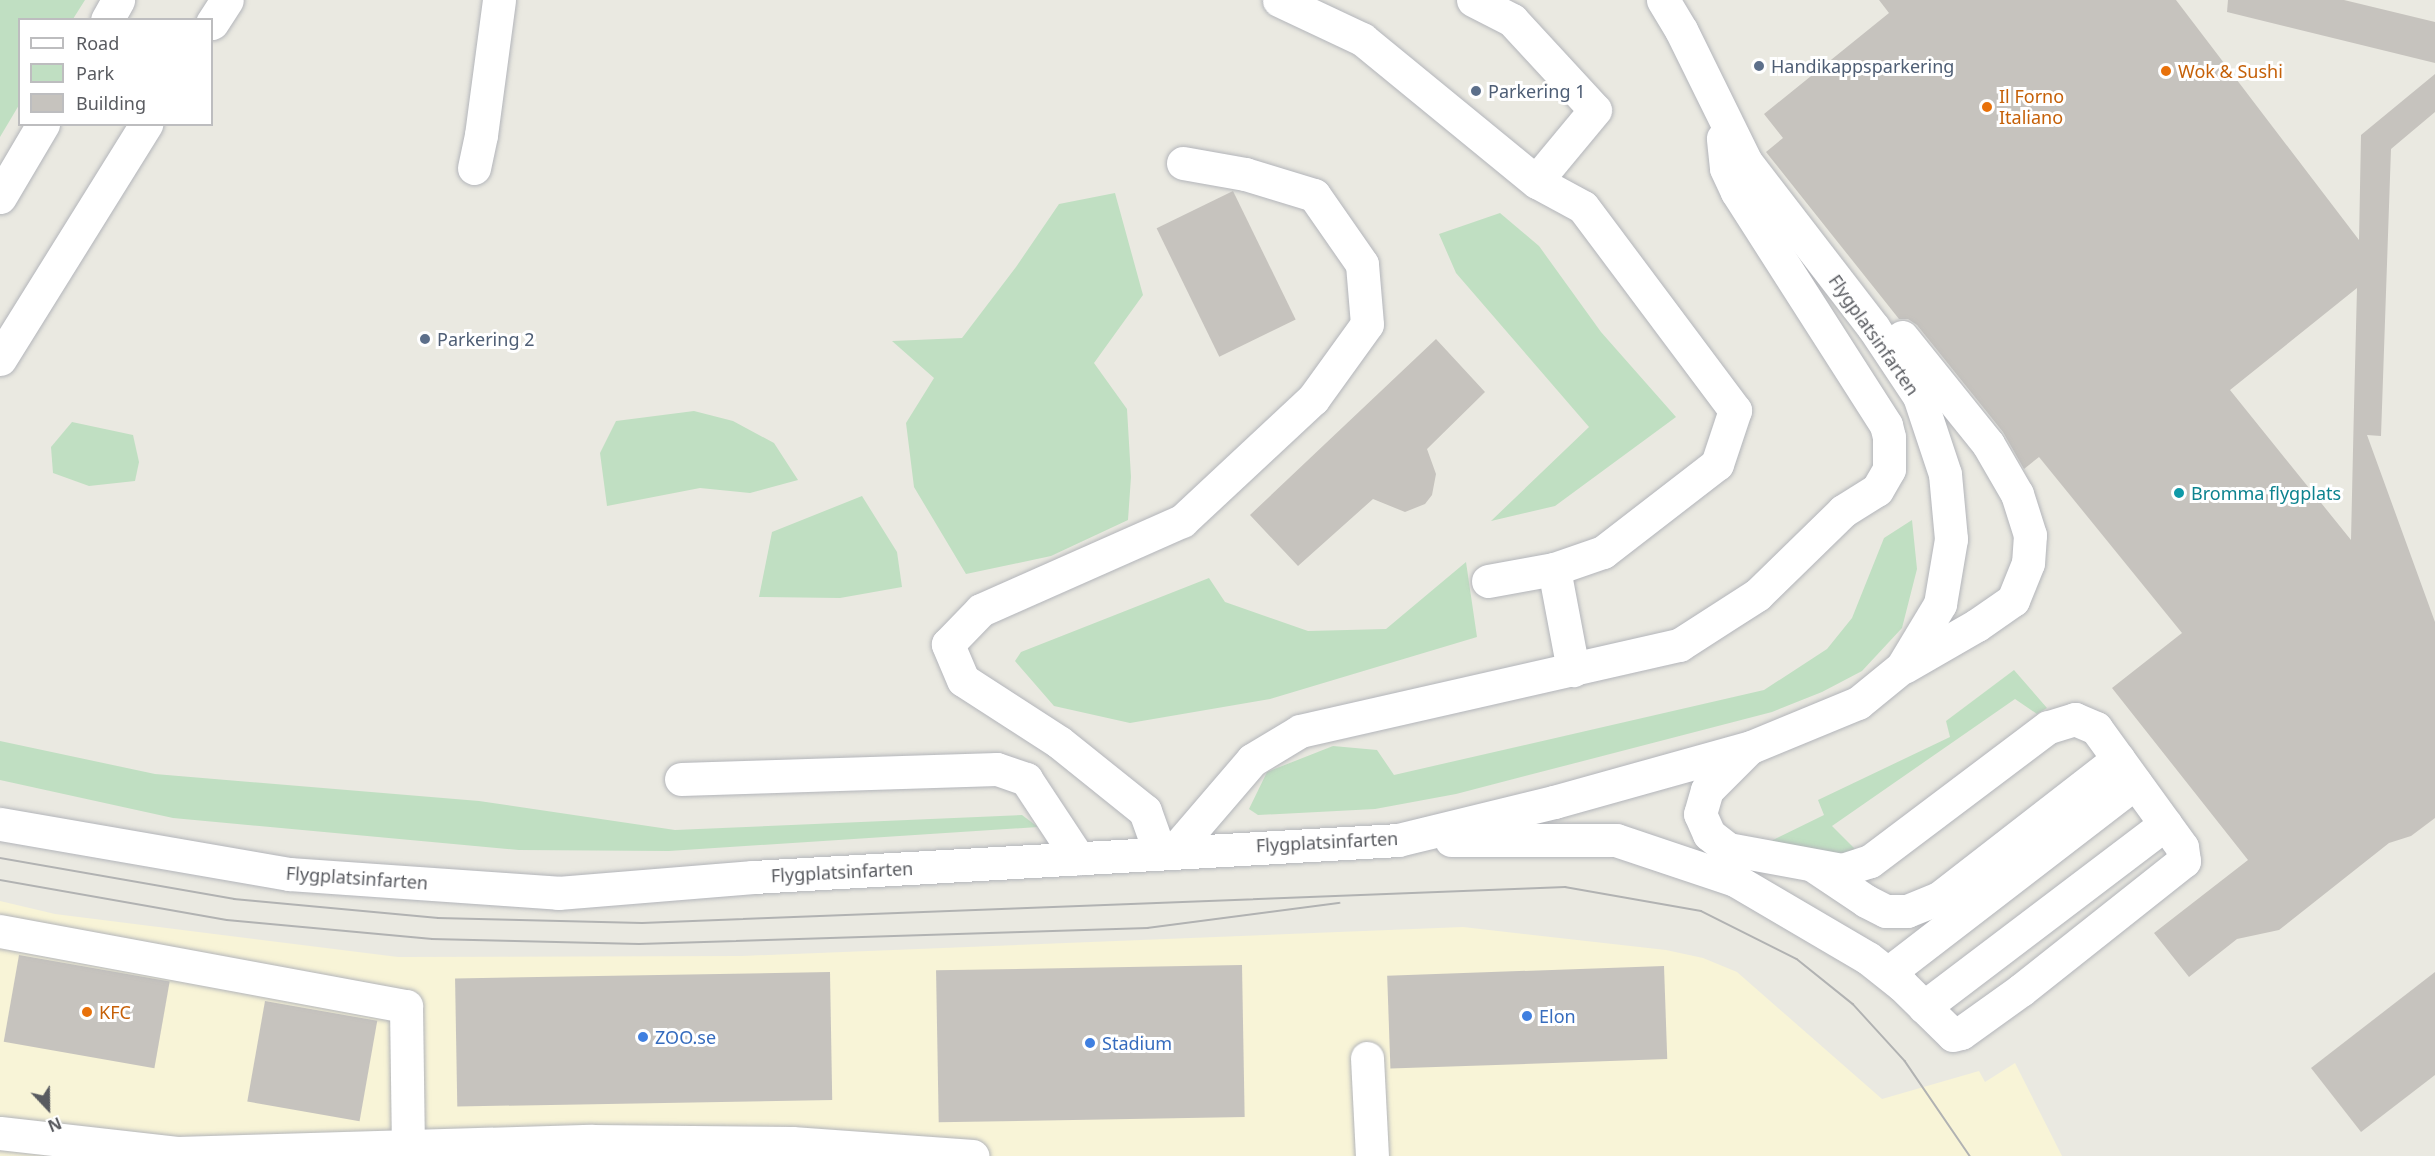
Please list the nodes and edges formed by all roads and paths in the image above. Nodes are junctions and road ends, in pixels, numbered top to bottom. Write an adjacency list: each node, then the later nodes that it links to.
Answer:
1 (118, 0): 7 (street)
2 (227, 0): 8 (street)
3 (499, 0): 14 (street)
4 (1280, 0): 15 (street)
5 (1473, 0): 15 (street)
6 (1663, 0): 9 (street, Flygplatsinfarten)
7 (108, 18)
8 (213, 21)
9 (1720, 111): 12 (street, Flygplatsinfarten); 21 (street)
10 (43, 126): 16 (street)
11 (145, 126): 17 (street)
12 (1736, 141): 20 (street, Flygplatsinfarten); 20 (street)
13 (1183, 163): 28 (street)
14 (474, 168)
15 (1536, 181): 18 (street)
16 (0, 197)
17 (0, 359)
18 (1554, 569): 19 (street); 21 (street)
19 (1488, 581)
20 (1902, 668): 22 (street, Flygplatsinfarten)
21 (1574, 670): 28 (street)
22 (1751, 747): 27 (street, Flygplatsinfarten); 30 (street)
23 (2127, 771): 26 (street); 30 (street); 30 (street); 32 (street)
24 (681, 779): 29 (street)
25 (0, 824): 29 (street, Flygplatsinfarten)
26 (2165, 824): 33 (street); 33 (street)
27 (1398, 840): 28 (street, Flygplatsinfarten); 32 (street)
28 (1167, 852): 29 (street, Flygplatsinfarten)
29 (1078, 858)
30 (1812, 864)
31 (0, 931): 36 (street)
32 (1888, 973): 33 (street)
33 (1924, 1007)
34 (1366, 1058): 38 (street)
35 (0, 1133): 36 (street)
36 (408, 1146): 37 (street)
37 (973, 1156)
38 (1372, 1156)

